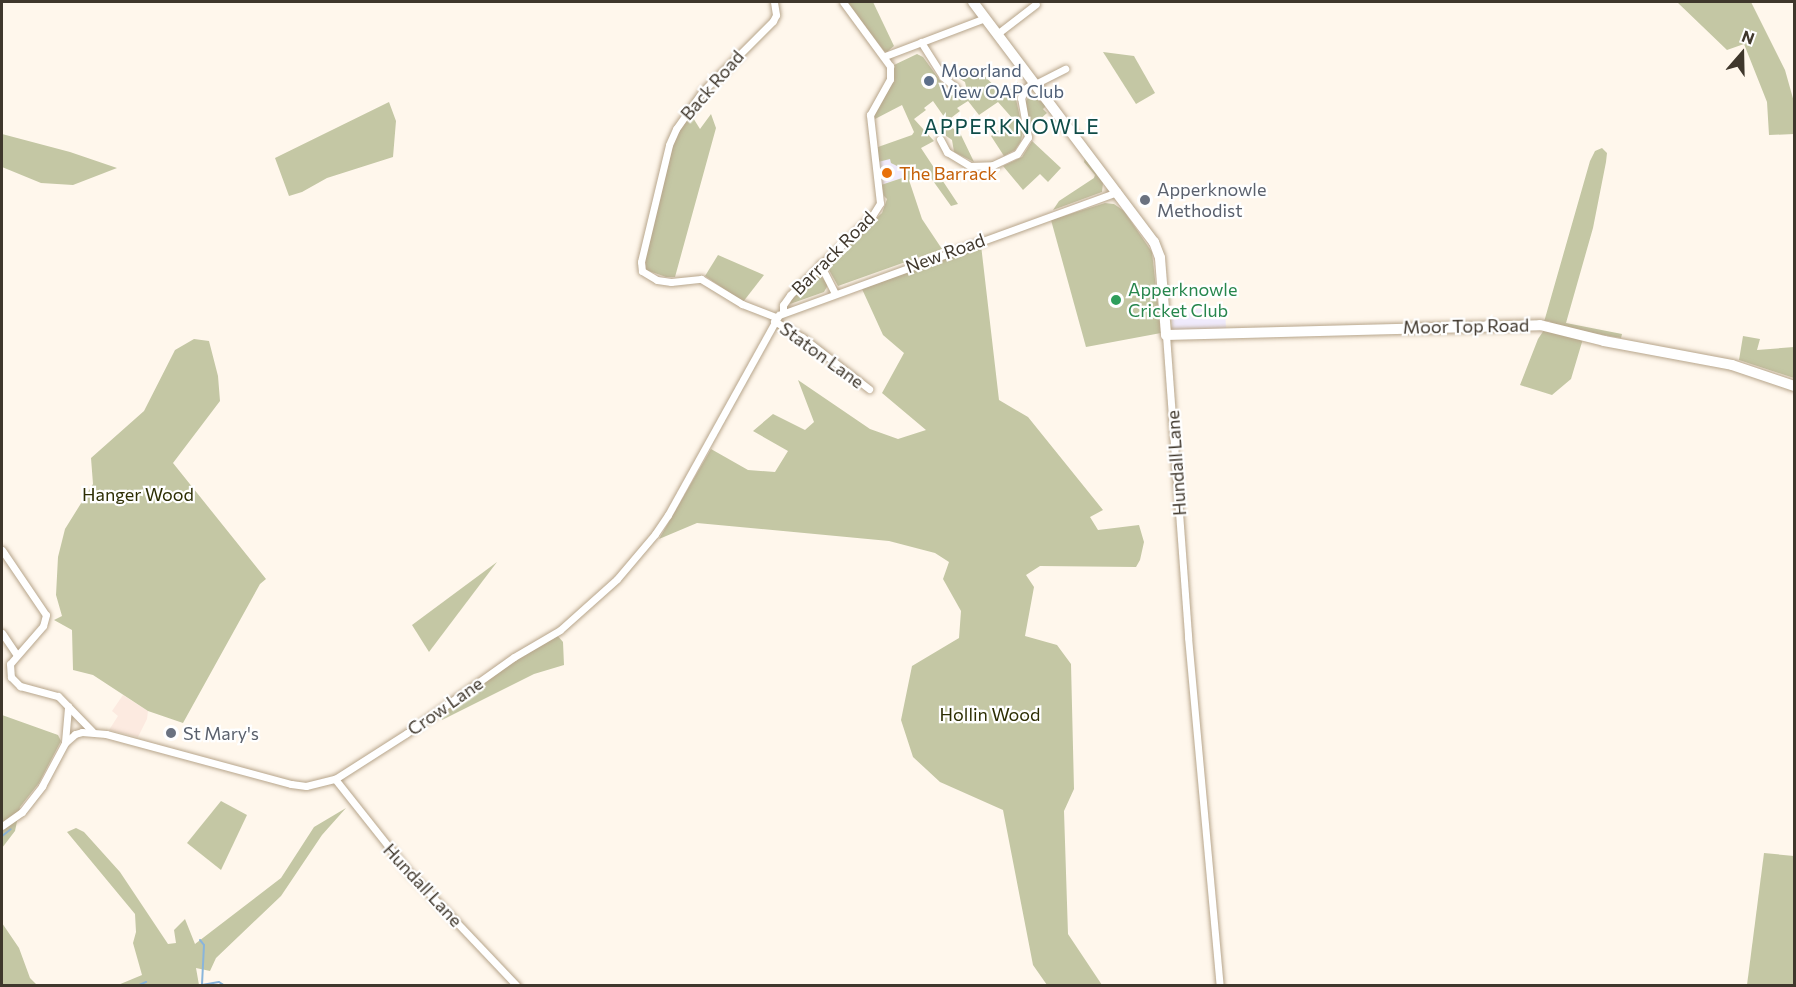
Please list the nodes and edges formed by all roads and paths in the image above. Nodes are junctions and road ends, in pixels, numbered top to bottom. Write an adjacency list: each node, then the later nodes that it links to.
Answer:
1 (774, 2): 15 (street, Back Road)
2 (843, 2): 8 (street)
3 (973, 2): 5 (street, Hundall Lane)
4 (1036, 4): 6 (street)
5 (985, 18): 6 (street, Hundall Lane); 7 (street)
6 (998, 33): 10 (street, Hundall Lane)
7 (921, 42): 8 (street); 11 (street)
8 (885, 56): 14 (street, Barrack Road)
9 (1065, 69): 10 (street)
10 (1035, 83): 12 (street); 13 (street, Hundall Lane)
11 (956, 87)
12 (944, 142)
13 (1117, 192): 16 (street, New Road); 19 (street, Hundall Lane)
14 (820, 264): 16 (street); 17 (street, Barrack Road)
15 (642, 271): 18 (street, Staton Lane)
16 (835, 293): 17 (street, New Road)
17 (783, 312): 18 (street, New Road)
18 (775, 319): 21 (street, Staton Lane); 28 (street, Crow Lane)
19 (1166, 335): 20 (street, Moor Top Road); 31 (street, Hundall Lane)
20 (1794, 386)
21 (869, 389)
22 (2, 550): 24 (street)
23 (2, 633): 24 (street)
24 (16, 654): 25 (street)
25 (68, 706): 26 (street); 27 (street)
26 (92, 731): 27 (street); 28 (street, Crow Lane)
27 (65, 742): 29 (street)
28 (335, 779): 30 (street, Hundall Lane)
29 (2, 826)
30 (517, 986)
31 (1220, 986)

